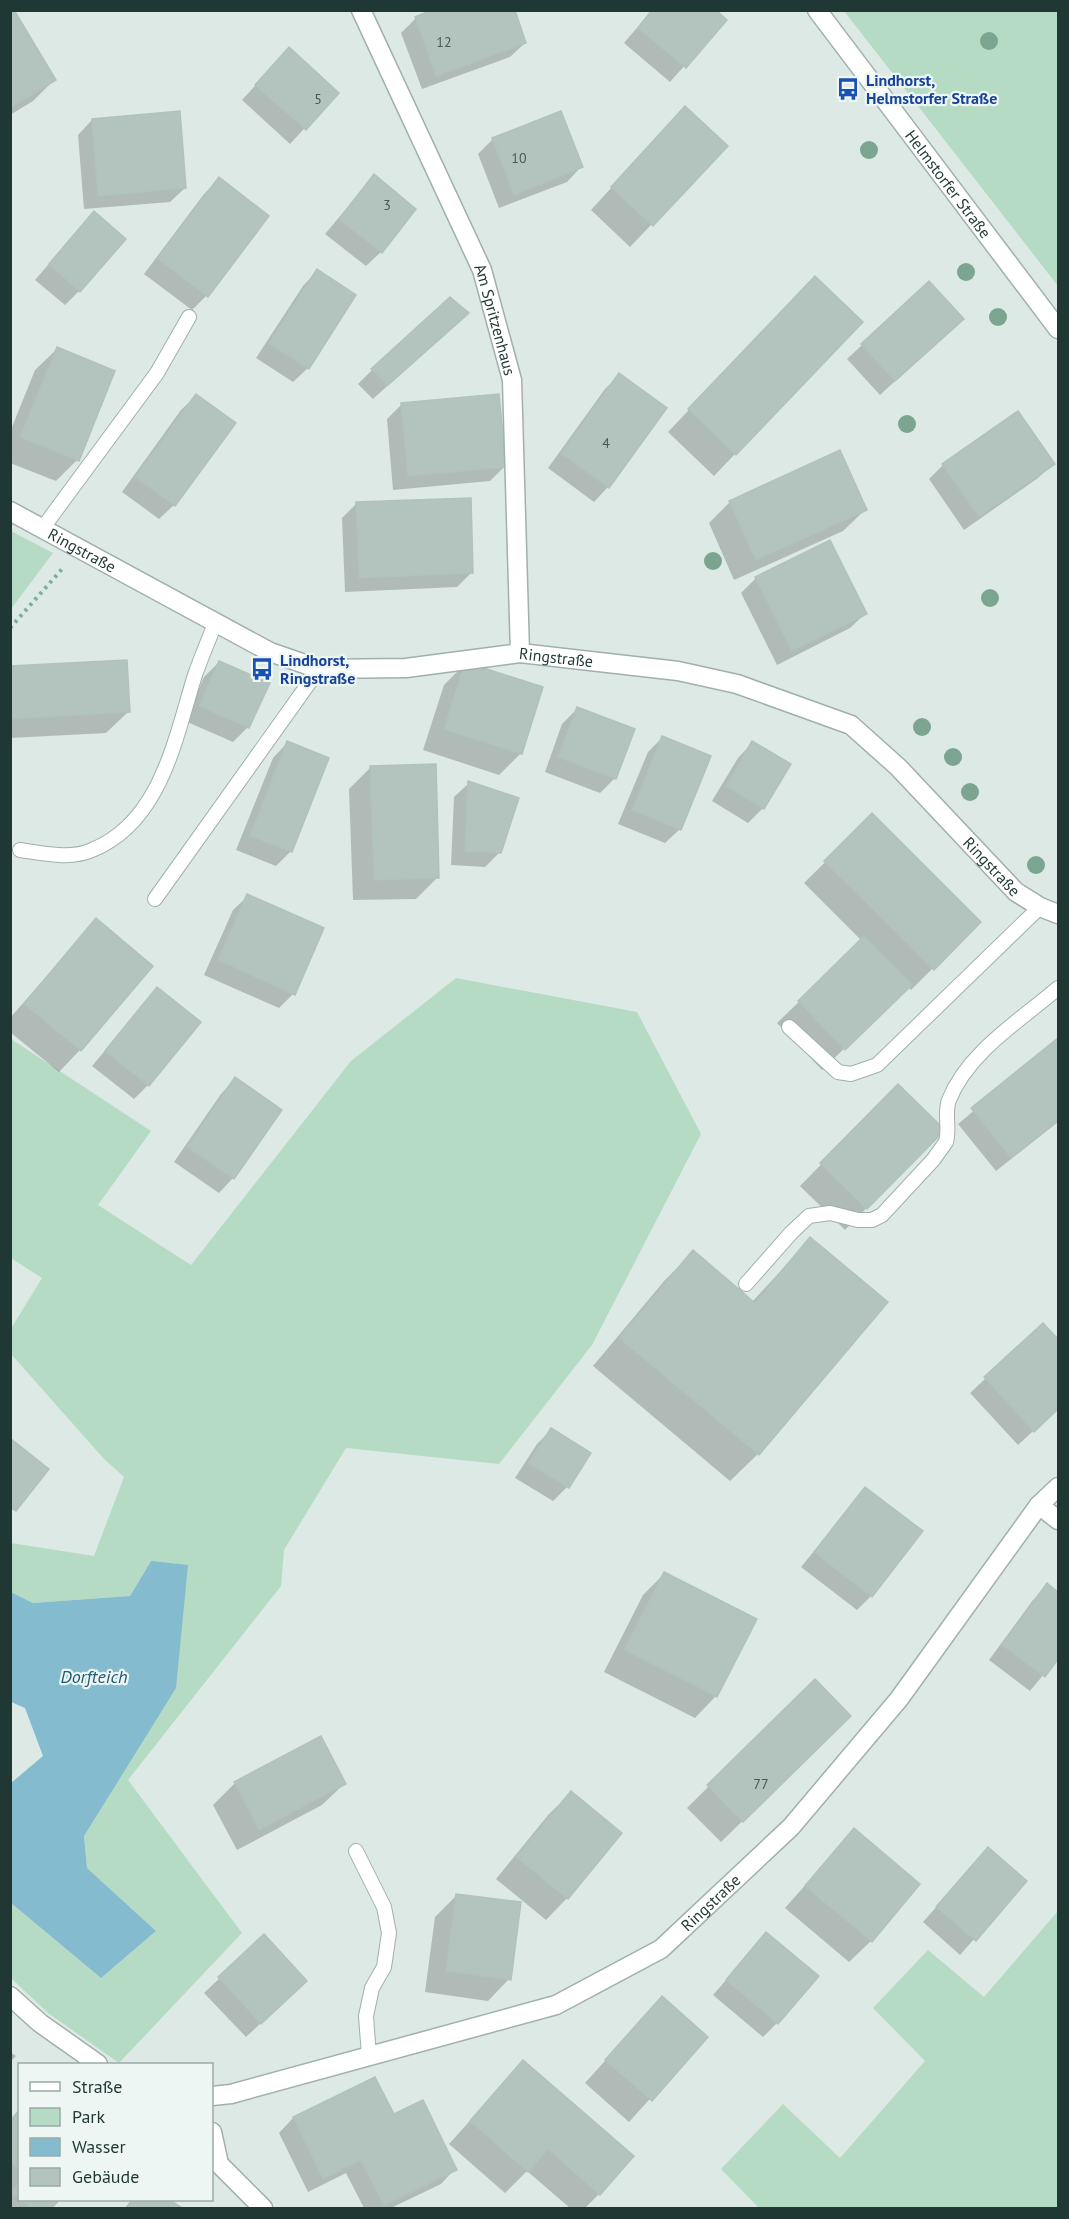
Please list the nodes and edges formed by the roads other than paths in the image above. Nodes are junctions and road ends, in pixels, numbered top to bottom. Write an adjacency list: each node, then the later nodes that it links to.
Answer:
1 (361, 10): 8 (street, Am Spritzenhaus)
2 (817, 10): 4 (street, Helmstorfer Straße)
3 (189, 317): 6 (lane)
4 (1059, 329)
5 (10, 512): 6 (street, Ringstraße)
6 (42, 529): 7 (street, Ringstraße)
7 (215, 624): 9 (street, Ringstraße); 10 (lane)
8 (520, 653): 9 (street, Ringstraße); 12 (street, Ringstraße)
9 (319, 669): 11 (lane)
10 (20, 850)
11 (155, 899)
12 (1040, 907): 13 (street, Ringstraße); 15 (lane)
13 (1059, 914)
14 (1059, 988): 16 (lane)
15 (789, 1027)
16 (746, 1284)
17 (1059, 1486): 18 (street, Ringstraße)
18 (1039, 1505): 19 (street); 22 (street, Ringstraße)
19 (1059, 1520)
20 (356, 1851): 22 (lane)
21 (10, 1996): 23 (street)
22 (369, 2056): 24 (street, Ringstraße)
23 (97, 2063)
24 (213, 2096)
25 (213, 2137): 26 (street)
26 (263, 2208)

